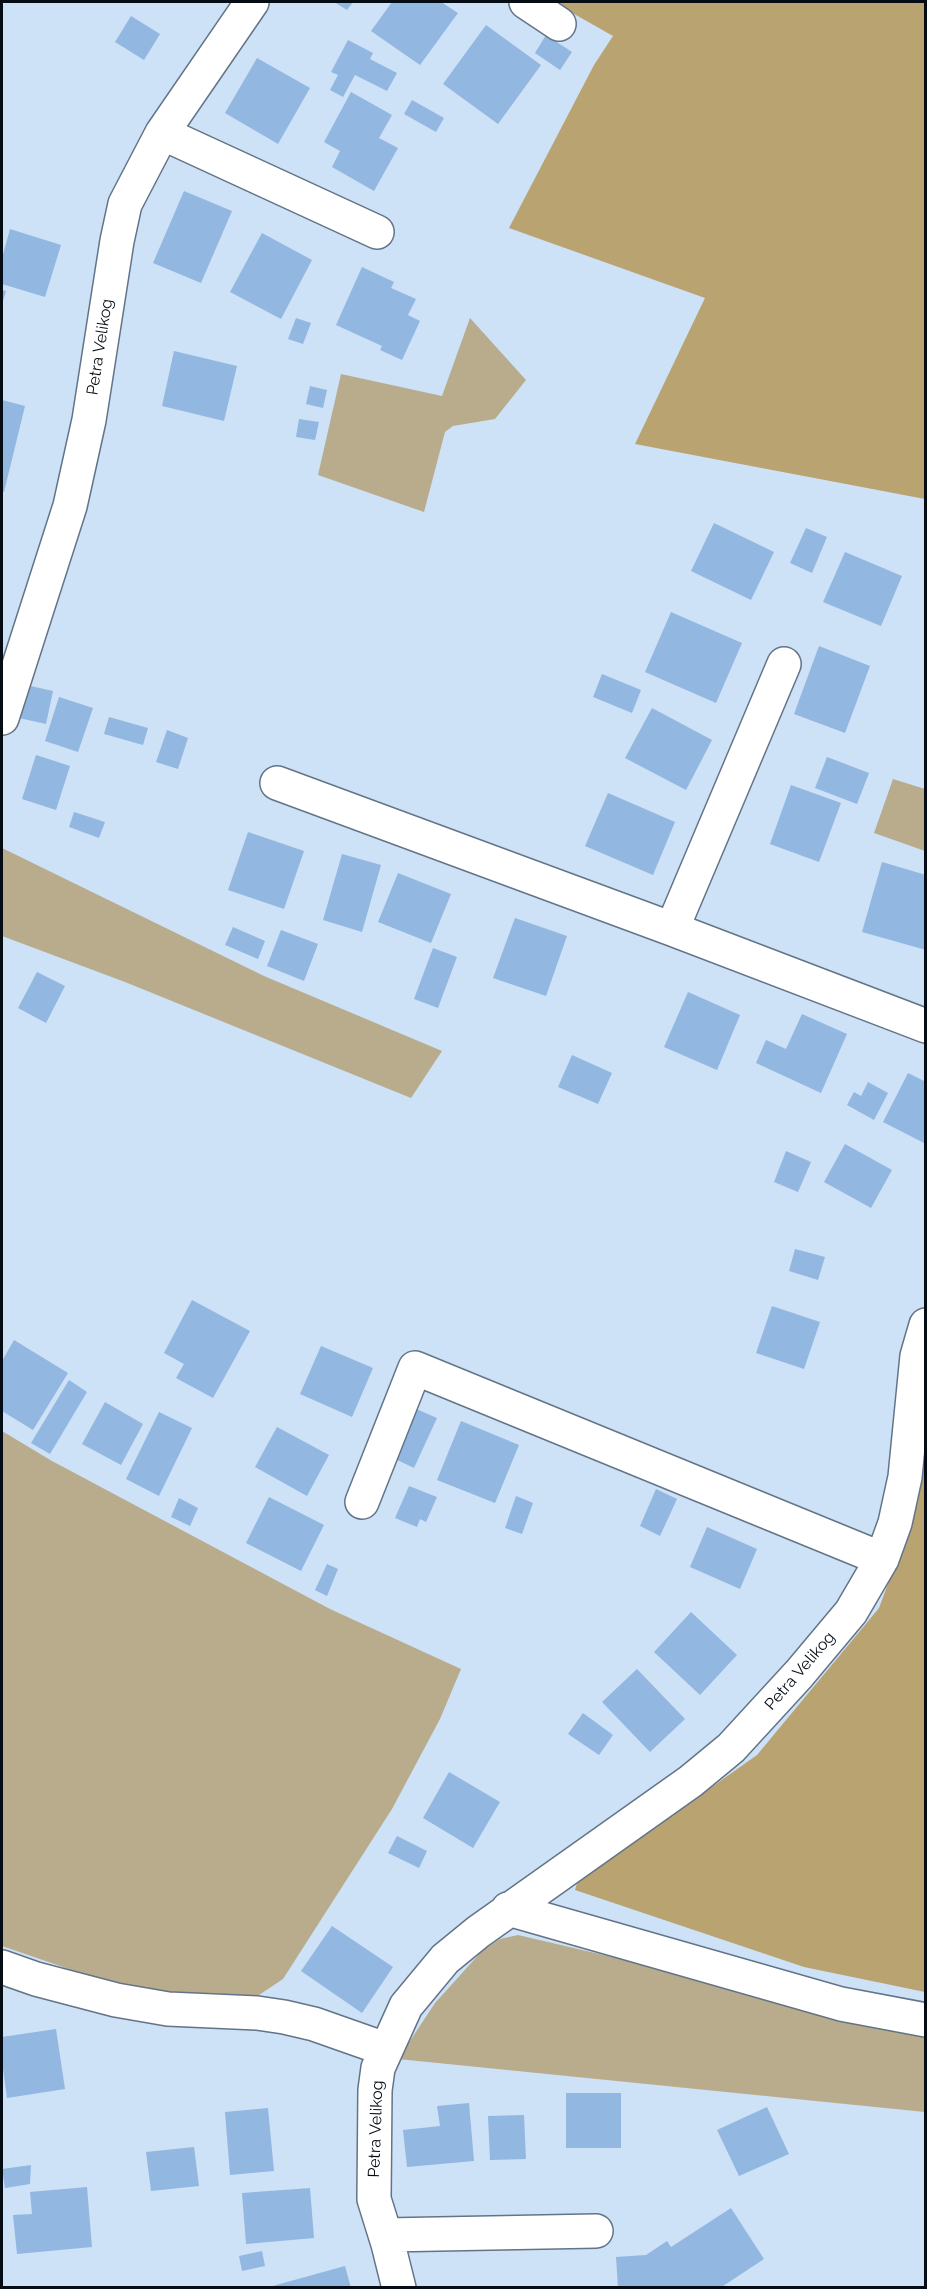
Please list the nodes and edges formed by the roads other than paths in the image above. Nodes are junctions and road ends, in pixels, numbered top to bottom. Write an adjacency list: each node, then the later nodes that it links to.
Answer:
1 (252, 2): 4 (street, Petra Velikog)
2 (526, 2): 3 (street)
3 (558, 24)
4 (162, 133): 5 (street); 7 (street, Petra Velikog)
5 (377, 232)
6 (784, 664): 9 (street)
7 (2, 718)
8 (277, 783): 9 (street)
9 (672, 929): 10 (street)
10 (926, 1026)
11 (926, 1325): 13 (street, Petra Velikog)
12 (362, 1502): 13 (street)
13 (882, 1558): 14 (street, Petra Velikog)
14 (508, 1909): 16 (street); 17 (street, Petra Velikog)
15 (2, 1967): 17 (street)
16 (926, 2020)
17 (386, 2049): 19 (street, Petra Velikog)
18 (596, 2231): 19 (street)
19 (386, 2235): 20 (street, Petra Velikog)
20 (399, 2288)

